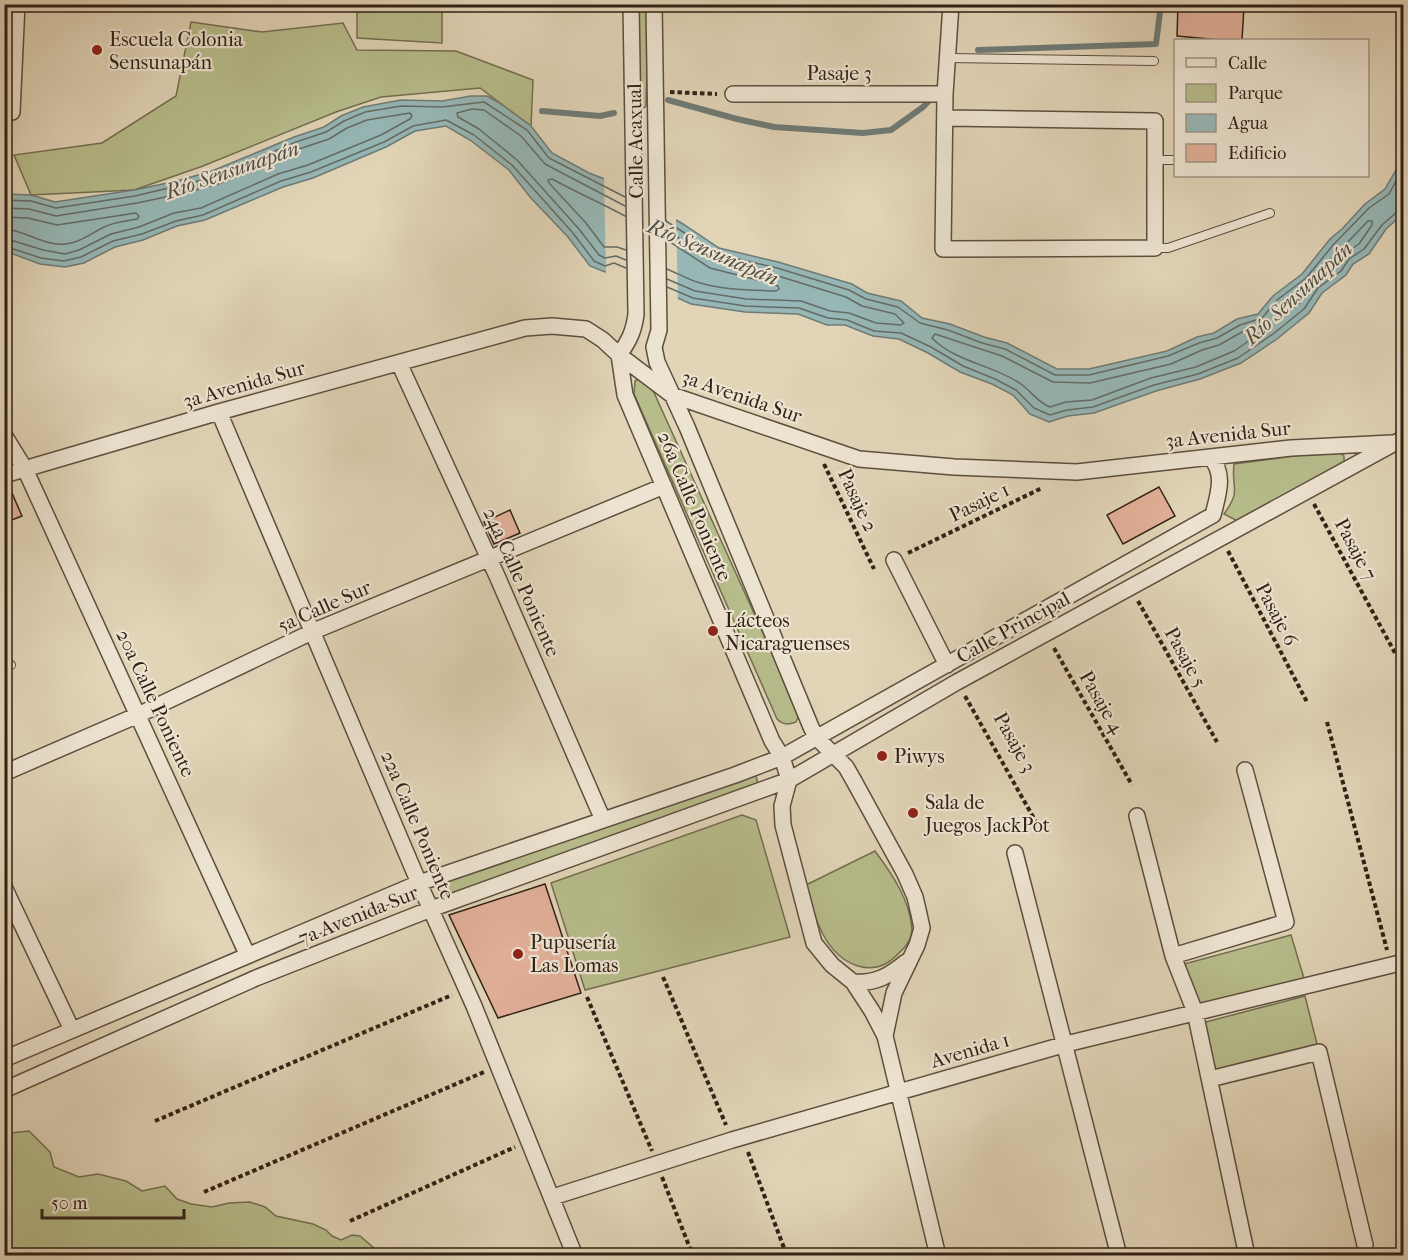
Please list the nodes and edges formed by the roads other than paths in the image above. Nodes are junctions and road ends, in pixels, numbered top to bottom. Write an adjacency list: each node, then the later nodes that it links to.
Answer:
1 (17, 4): 5 (street)
2 (631, 4): 16 (street, Calle Acaxual)
3 (654, 4): 18 (street, Calle Acaxual)
4 (951, 4): 6 (street)
5 (10, 44): 10 (street)
6 (947, 58): 7 (lane); 9 (street)
7 (1154, 61)
8 (733, 94): 9 (street, Pasaje 3)
9 (945, 94): 11 (street)
10 (12, 112)
11 (945, 118): 12 (street); 15 (street)
12 (1155, 160): 13 (lane); 15 (street)
13 (1174, 160)
14 (1270, 213): 15 (lane)
15 (1155, 248)
16 (619, 355): 17 (street, 3a Avenida Sur); 18 (street, 3a Avenida Sur); 25 (street, 26a Calle Poniente)
17 (399, 363): 19 (street, 3a Avenida Sur); 28 (street, 24a Calle Poniente)
18 (672, 395): 22 (street, 3a Avenida Sur); 33 (street)
19 (219, 412): 23 (street, 3a Avenida Sur); 30 (street, 22a Calle Poniente)
20 (4, 435): 23 (street, 20a Calle Poniente)
21 (1399, 441): 22 (street, 3a Avenida Sur); 27 (street, Calle Principal)
22 (1210, 457): 26 (street)
23 (25, 469): 24 (street, 3a Avenida Sur); 32 (street, 20a Calle Poniente)
24 (4, 475)
25 (664, 486): 28 (street, 5a Calle Sur); 35 (street, 26a Calle Poniente)
26 (1213, 515): 27 (street); 31 (street, Calle Principal)
27 (1238, 530): 34 (street, Calle Principal)
28 (489, 558): 30 (street, 5a Calle Sur); 40 (street, 24a Calle Poniente)
29 (894, 560): 31 (street)
30 (314, 632): 32 (street, 5a Calle Sur); 42 (street, 22a Calle Poniente)
31 (948, 665): 33 (street, Calle Principal)
32 (138, 715): 37 (street, 5a Calle Sur); 45 (street, 20a Calle Poniente)
33 (816, 736): 34 (street); 35 (street, 7a Avenida Sur)
34 (832, 754): 38 (street, 7a Avenida Sur); 47 (street)
35 (782, 757): 38 (street, 26a Calle Poniente); 40 (street, 7a Avenida Sur)
36 (1245, 770): 46 (street)
37 (4, 773)
38 (789, 780): 44 (street, 7a Avenida Sur); 49 (street)
39 (1137, 816): 46 (street)
40 (603, 820): 42 (street, 7a Avenida Sur)
41 (1015, 853): 53 (street)
42 (419, 883): 44 (street, 22a Calle Poniente); 45 (street, 7a Avenida Sur)
43 (4, 887): 51 (street)
44 (430, 909): 56 (street, 7a Avenida Sur); 58 (street, 22a Calle Poniente)
45 (247, 954): 51 (street, 7a Avenida Sur)
46 (1173, 956): 50 (street)
47 (912, 958): 49 (street); 52 (street)
48 (1397, 963): 50 (street, Avenida 1)
49 (852, 981): 52 (street)
50 (1195, 1012): 53 (street, Avenida 1); 55 (street)
51 (72, 1030): 54 (street, 7a Avenida Sur)
52 (885, 1036): 57 (street)
53 (1066, 1044): 57 (street, Avenida 1); 62 (street)
54 (4, 1059)
55 (1210, 1079): 59 (street); 63 (street)
56 (4, 1090)
57 (897, 1093): 58 (street, Avenida 1); 61 (street)
58 (553, 1197): 60 (street, 22a Calle Poniente)
59 (1365, 1245)
60 (575, 1256)
61 (938, 1256)
62 (1119, 1256)
63 (1248, 1256)

